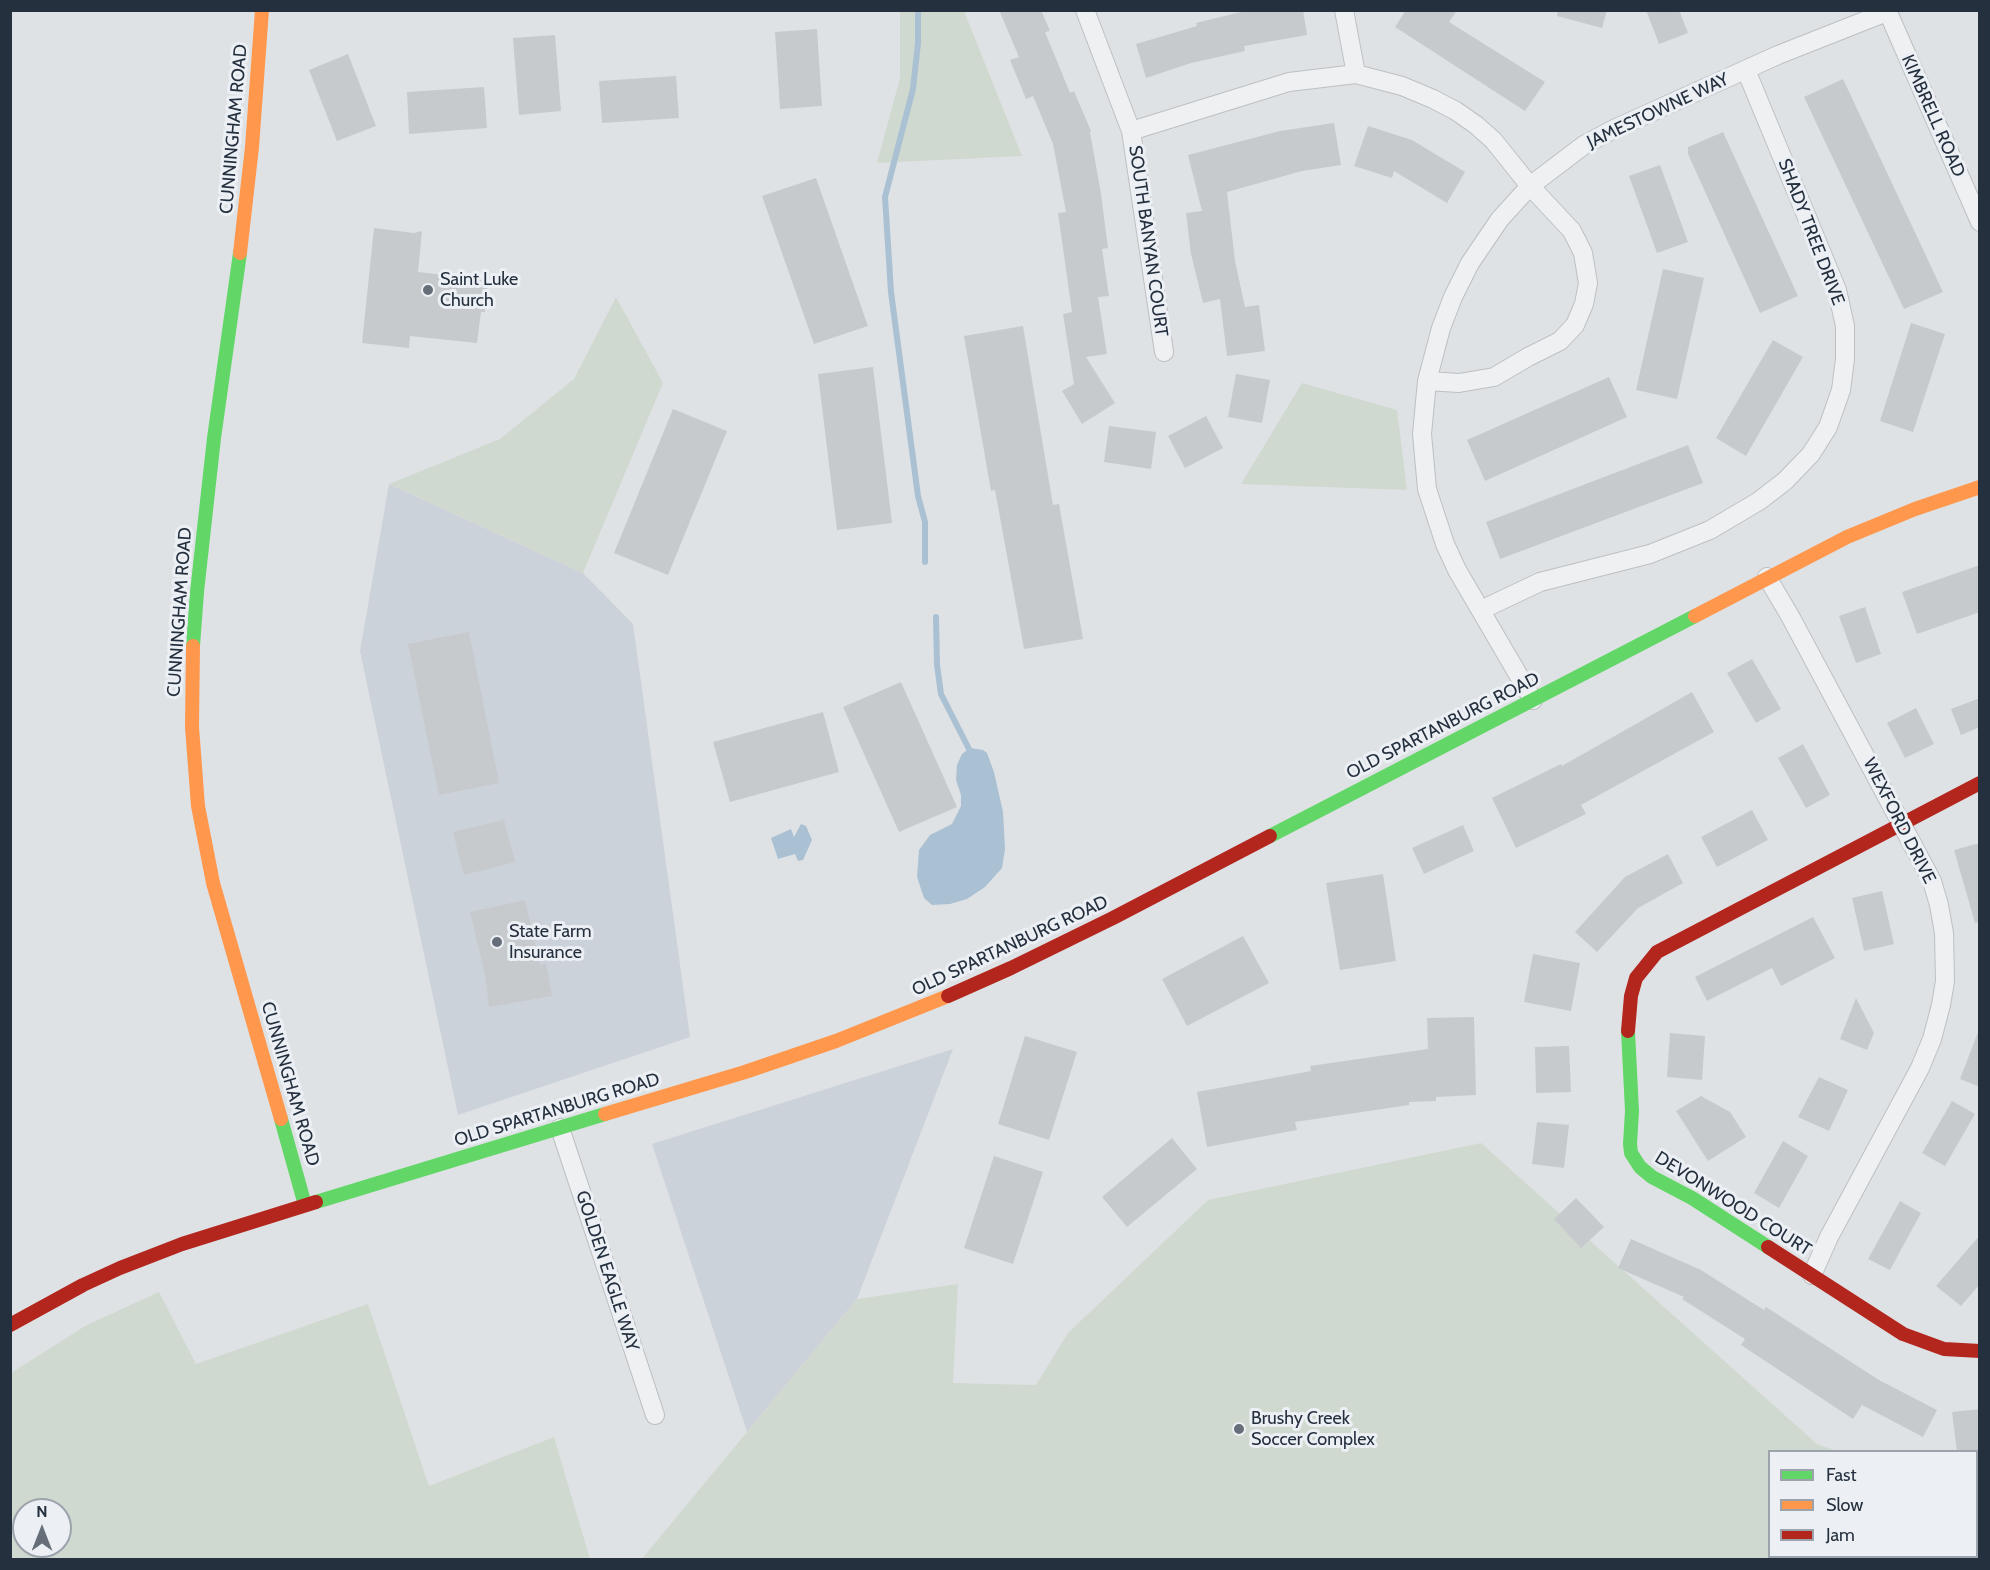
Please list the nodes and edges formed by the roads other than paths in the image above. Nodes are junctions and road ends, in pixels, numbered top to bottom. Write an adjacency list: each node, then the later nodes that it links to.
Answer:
1 (262, 10): 19 (street, CUNNINGHAM ROAD)
2 (1085, 10): 7 (street, SOUTH BANYAN COURT)
3 (1344, 10): 6 (street)
4 (1887, 11): 5 (street, JAMESTOWNE WAY); 9 (street, KIMBRELL ROAD)
5 (1746, 70): 8 (street, JAMESTOWNE WAY); 14 (street, SHADY TREE DRIVE)
6 (1356, 74): 7 (street); 8 (street)
7 (1131, 131): 10 (street, SOUTH BANYAN COURT)
8 (1530, 186): 11 (street, JAMESTOWNE WAY); 11 (street)
9 (1980, 222)
10 (1164, 352)
11 (1427, 381): 14 (street, JAMESTOWNE WAY)
12 (1980, 487): 13 (street, OLD SPARTANBURG ROAD)
13 (1767, 577): 15 (street, OLD SPARTANBURG ROAD); 17 (street, WEXFORD DRIVE)
14 (1481, 610): 15 (street, JAMESTOWNE WAY)
15 (1533, 700): 18 (street, OLD SPARTANBURG ROAD)
16 (1980, 783): 17 (street, DEVONWOOD COURT)
17 (1901, 824): 20 (street, WEXFORD DRIVE); 20 (street, DEVONWOOD COURT)
18 (560, 1128): 19 (street, OLD SPARTANBURG ROAD); 23 (street, GOLDEN EAGLE WAY)
19 (305, 1205): 21 (street, OLD SPARTANBURG ROAD)
20 (1812, 1275): 22 (street, DEVONWOOD COURT)
21 (10, 1325)
22 (1980, 1351)
23 (655, 1415)

